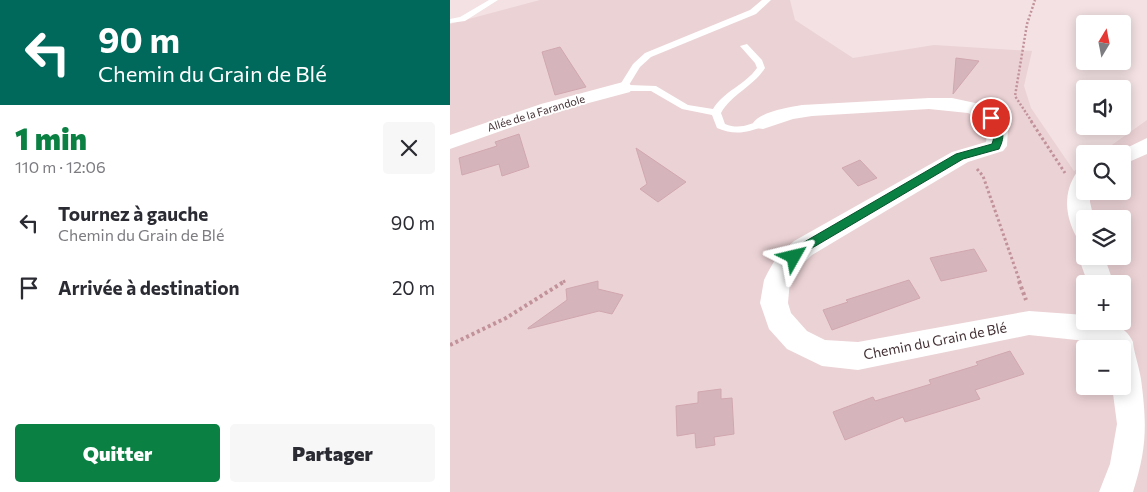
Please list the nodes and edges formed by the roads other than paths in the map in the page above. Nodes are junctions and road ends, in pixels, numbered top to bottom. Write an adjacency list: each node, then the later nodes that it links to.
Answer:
1 (494, 0): 3 (lane)
2 (767, 0): 5 (lane)
3 (450, 21)
4 (744, 46): 6 (lane)
5 (623, 88): 6 (lane); 8 (street, Allée de la Farandole)
6 (716, 112): 7 (lane)
7 (763, 123): 11 (street, Chemin du Grain de Blé)
8 (450, 142)
9 (1147, 145): 10 (street)
10 (1131, 153)
11 (1117, 340)
12 (1128, 395): 13 (street, Chemin du Grain de Blé)
13 (1116, 492)

